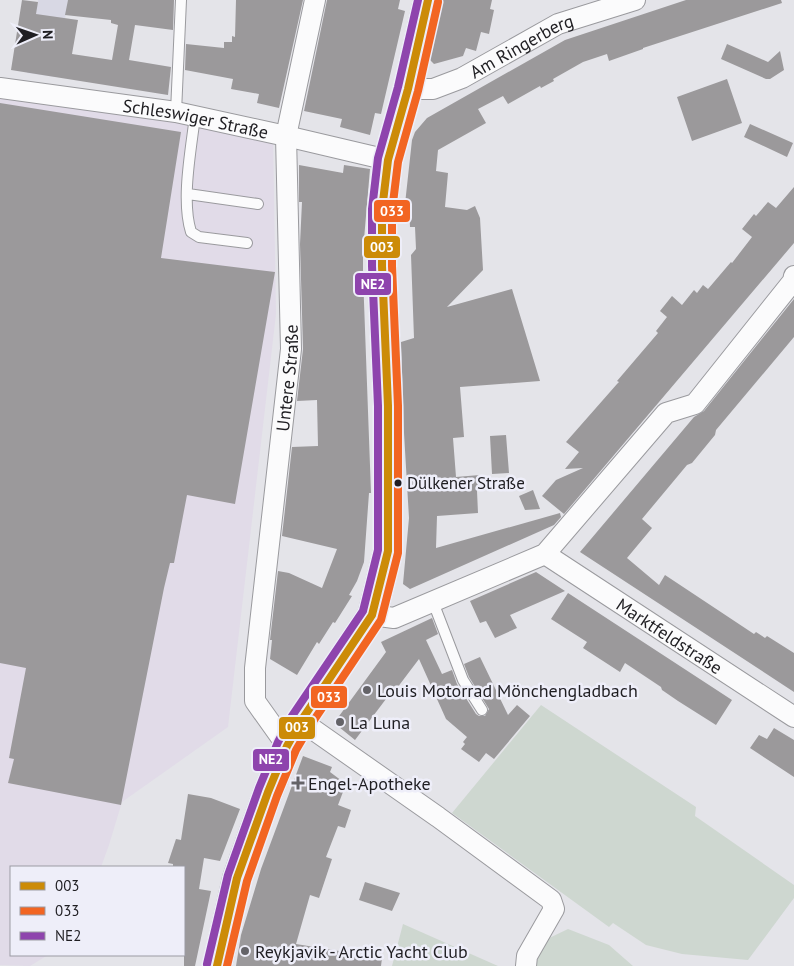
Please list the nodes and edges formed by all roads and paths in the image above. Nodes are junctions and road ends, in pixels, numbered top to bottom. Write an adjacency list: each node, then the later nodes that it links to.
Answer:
1 (181, 0): 7 (lane)
2 (315, 0): 8 (street, Untere Straße)
3 (428, 0): 6 (street)
4 (635, 0): 6 (street, Am Ringerberg)
5 (0, 88): 7 (street, Schleswiger Straße)
6 (408, 89): 9 (street)
7 (186, 114): 8 (street, Schleswiger Straße); 10 (lane)
8 (286, 136): 9 (street, Schleswiger Straße); 20 (street, Untere Straße)
9 (388, 160): 16 (street)
10 (188, 194): 11 (lane); 12 (lane)
11 (258, 204)
12 (247, 242)
13 (794, 276): 14 (street)
14 (545, 554): 15 (street); 18 (street, Marktfeldstraße)
15 (433, 602): 16 (street); 17 (lane)
16 (372, 616): 19 (street)
17 (482, 710)
18 (794, 718)
19 (302, 722): 20 (street); 22 (street)
20 (287, 746): 21 (street)
21 (217, 966)
22 (526, 966)

